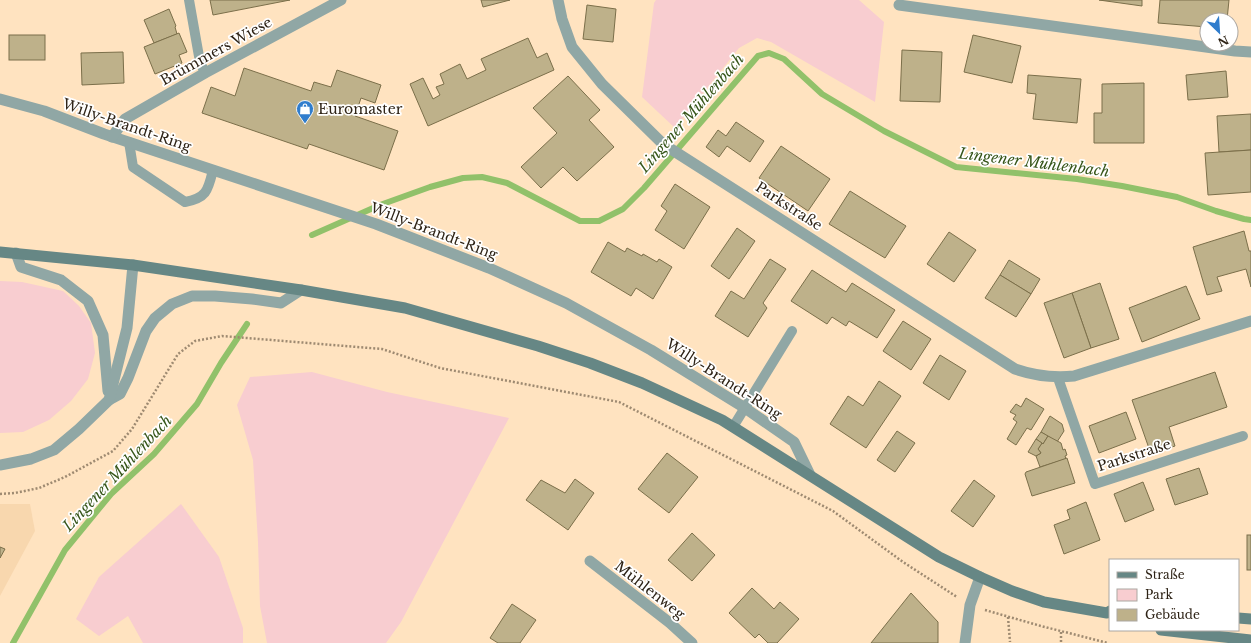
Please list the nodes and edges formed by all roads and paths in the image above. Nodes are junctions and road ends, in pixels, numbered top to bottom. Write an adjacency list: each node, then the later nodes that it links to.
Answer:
1 (189, 0): 6 (lane)
2 (341, 0): 6 (street, Brümmers Wiese)
3 (558, 0): 17 (street, Parkstraße)
4 (899, 5): 5 (street)
5 (1251, 52)
6 (205, 73): 8 (street, Brümmers Wiese)
7 (0, 99): 8 (street, Willy-Brandt-Ring)
8 (112, 137): 9 (street, Willy-Brandt-Ring)
9 (130, 142): 10 (street, Willy-Brandt-Ring); 10 (lane)
10 (213, 170): 19 (street, Willy-Brandt-Ring)
11 (0, 252): 12 (main road)
12 (16, 253): 13 (main road); 18 (street)
13 (133, 265): 14 (main road); 18 (street)
14 (301, 290): 18 (street); 20 (main road)
15 (1251, 321): 17 (street, Parkstraße)
16 (792, 331): 19 (lane)
17 (1058, 378): 21 (lane, Parkstraße)
18 (109, 400): 22 (street)
19 (745, 408): 20 (lane); 23 (street, Willy-Brandt-Ring)
20 (733, 427): 23 (main road)
21 (1243, 436)
22 (0, 465)
23 (810, 475): 26 (main road)
24 (0, 494): 27 (path)
25 (590, 561): 36 (street, Mühlenweg)
26 (980, 577): 27 (street); 28 (main road)
27 (970, 605): 29 (path); 37 (street)
28 (1109, 614)
29 (1008, 617): 32 (path); 35 (path)
30 (1239, 618): 31 (main road)
31 (1251, 619)
32 (1061, 631): 38 (path); 39 (path)
33 (1170, 631): 34 (main road)
34 (1251, 640)
35 (1010, 642)
36 (692, 643)
37 (965, 643)
38 (1061, 643)
39 (1108, 643)

